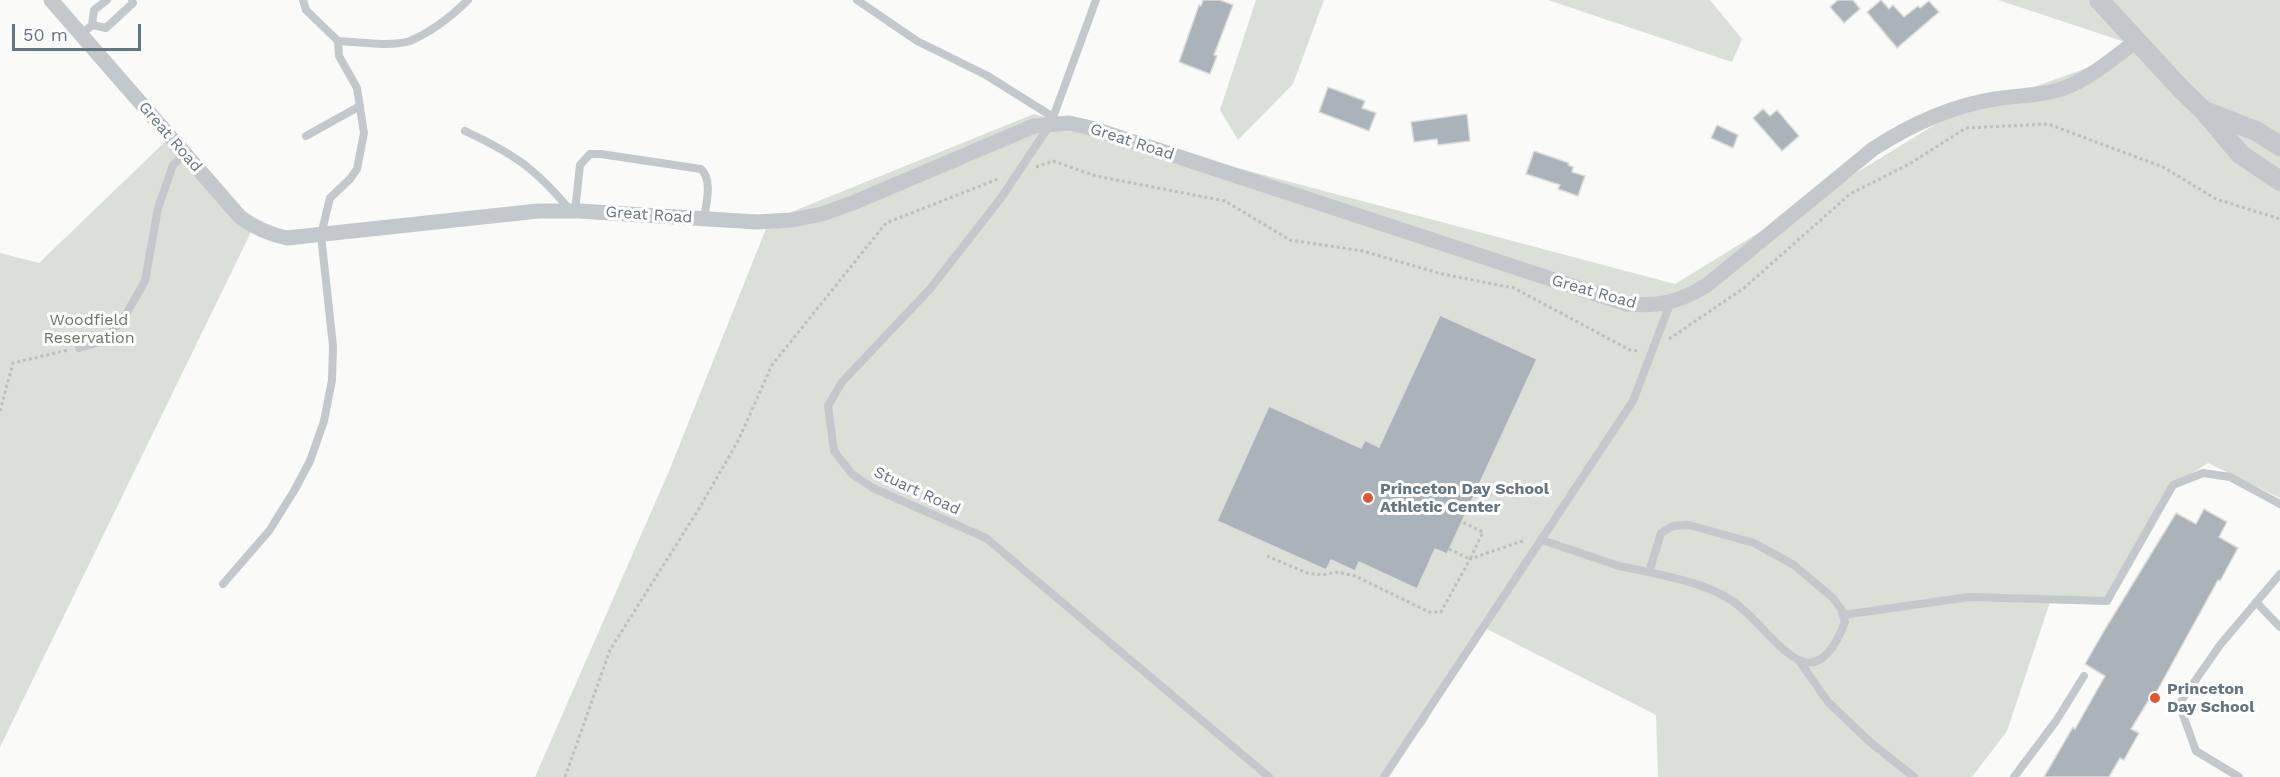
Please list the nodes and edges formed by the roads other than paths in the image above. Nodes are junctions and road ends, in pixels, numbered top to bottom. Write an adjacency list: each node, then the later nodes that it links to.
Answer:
1 (51, 0): 9 (street, Great Road)
2 (107, 0): 9 (lane)
3 (132, 0): 9 (lane)
4 (303, 0): 10 (lane)
5 (468, 0): 10 (lane)
6 (857, 0): 14 (lane)
7 (1096, 0): 14 (lane, Stuart Road)
8 (2099, 0): 11 (street)
9 (87, 30): 18 (street, Great Road)
10 (338, 41): 12 (lane)
11 (2136, 41): 13 (street); 23 (street, Great Road)
12 (360, 106): 16 (lane); 22 (lane)
13 (2204, 111): 17 (street); 19 (street)
14 (1052, 120): 21 (street, Great Road); 23 (street, Great Road); 35 (lane, Stuart Road)
15 (465, 131): 20 (lane)
16 (306, 136)
17 (2280, 146)
18 (185, 154): 22 (street, Great Road); 24 (lane)
19 (2280, 181)
20 (573, 211): 21 (street, Great Road); 21 (lane); 22 (street, Great Road)
21 (704, 219)
22 (321, 236): 29 (lane)
23 (1670, 304): 26 (lane)
24 (79, 348)
25 (2280, 504): 31 (lane)
26 (1542, 540): 27 (lane); 36 (lane)
27 (1649, 572): 31 (lane); 33 (lane)
28 (2280, 574): 30 (lane)
29 (223, 584)
30 (2256, 602): 32 (lane); 39 (lane)
31 (1843, 615): 33 (lane)
32 (2280, 627)
33 (1800, 662): 37 (lane)
34 (2084, 676): 38 (lane)
35 (1269, 777)
36 (1384, 777)
37 (1914, 777)
38 (2014, 777)
39 (2239, 777)

